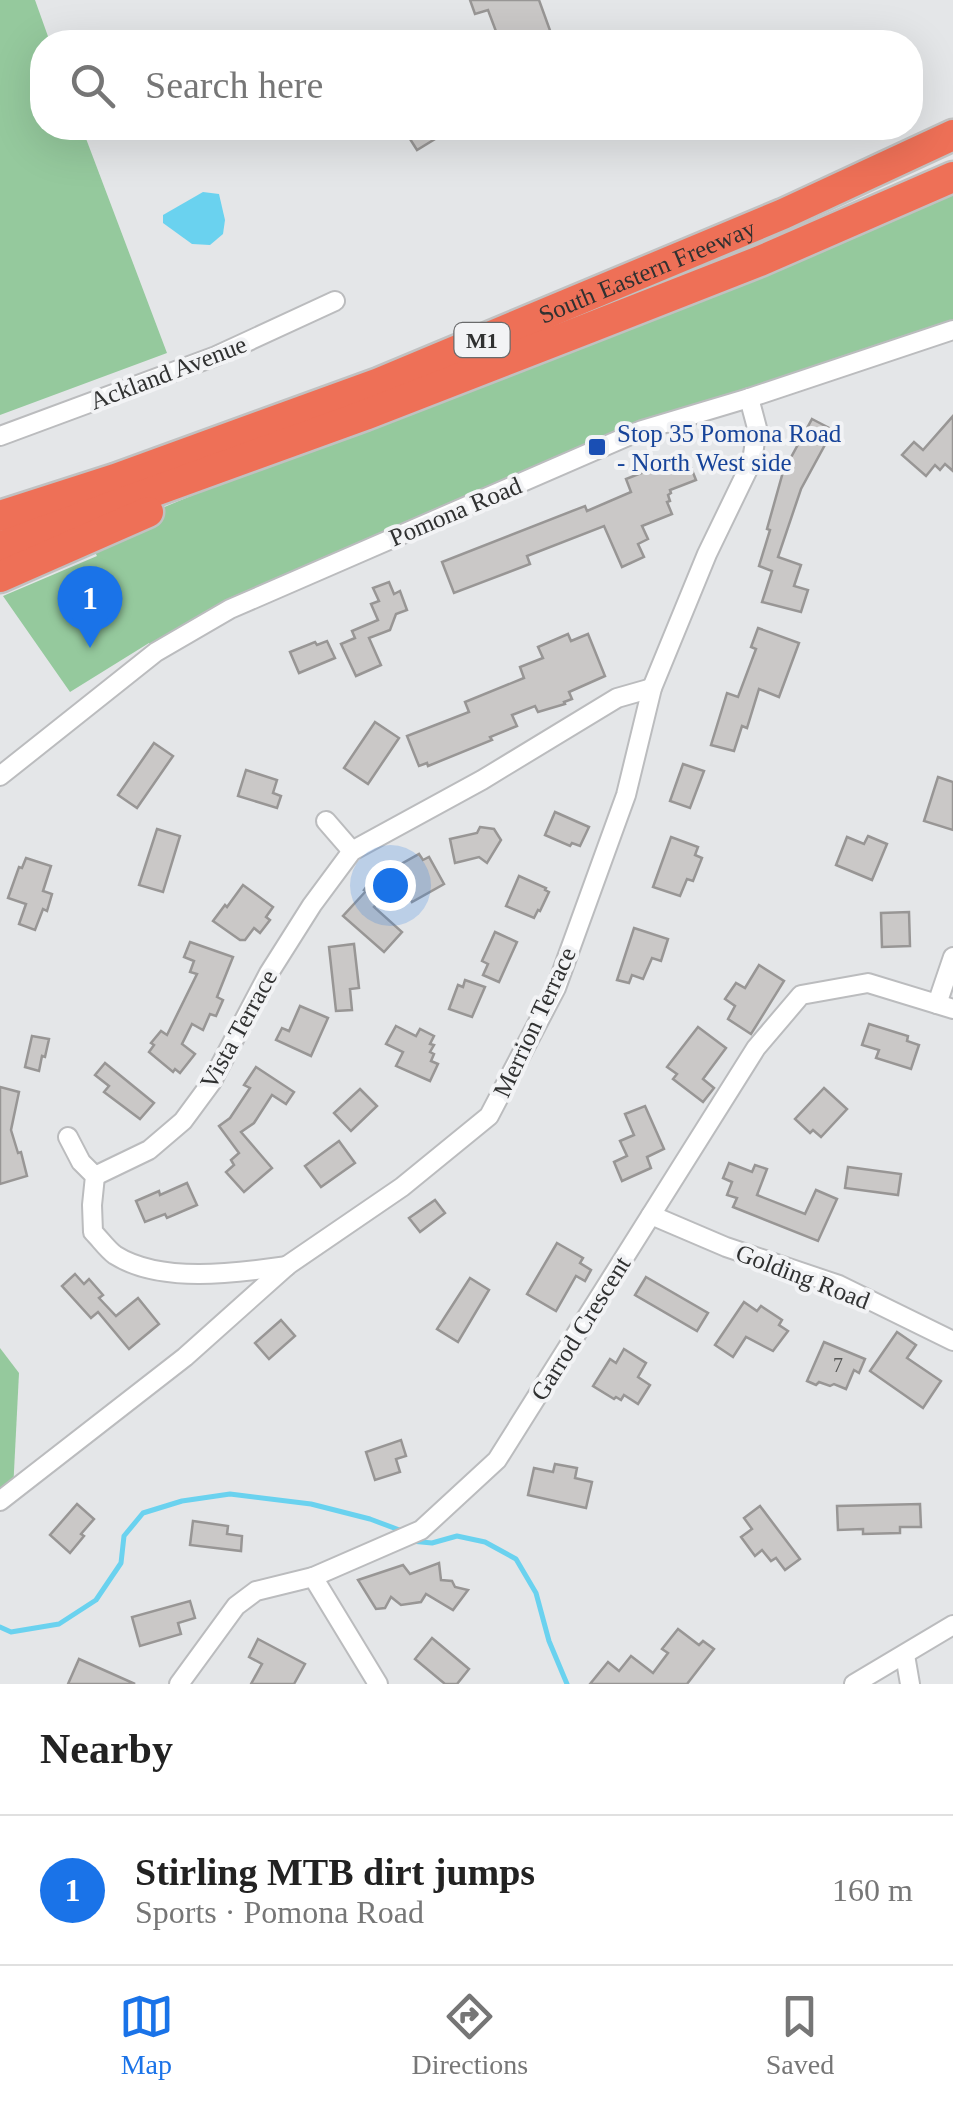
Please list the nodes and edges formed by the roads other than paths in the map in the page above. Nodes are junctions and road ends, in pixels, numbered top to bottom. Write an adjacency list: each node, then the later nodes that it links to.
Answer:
1 (953, 135): 8 (highway, South Eastern Freeway / M1)
2 (953, 177): 6 (highway, South Eastern Freeway / M1)
3 (334, 302): 7 (street, Ackland Avenue)
4 (953, 330): 5 (street, Pomona Road)
5 (749, 398): 11 (street, Merrion Terrace); 12 (street, Pomona Road)
6 (365, 415): 9 (highway, South Eastern Freeway / M1); 10 (highway)
7 (0, 436)
8 (0, 516)
9 (0, 547)
10 (0, 577)
11 (652, 688): 14 (street, Vista Terrace); 20 (street, Merrion Terrace)
12 (0, 776)
13 (326, 821): 14 (street)
14 (352, 851): 18 (street, Vista Terrace)
15 (953, 957): 16 (street)
16 (945, 1006): 19 (street, Garrod Crescent)
17 (68, 1137): 18 (street)
18 (95, 1176): 20 (street)
19 (651, 1215): 21 (street, Golding Road); 23 (street, Garrod Crescent)
20 (288, 1266): 22 (street, Merrion Terrace)
21 (953, 1341)
22 (0, 1501)
23 (313, 1578): 26 (street, Garrod Crescent); 27 (street)
24 (953, 1625): 25 (street)
25 (905, 1655): 28 (street); 29 (street)
26 (179, 1684)
27 (378, 1684)
28 (854, 1684)
29 (910, 1684)

